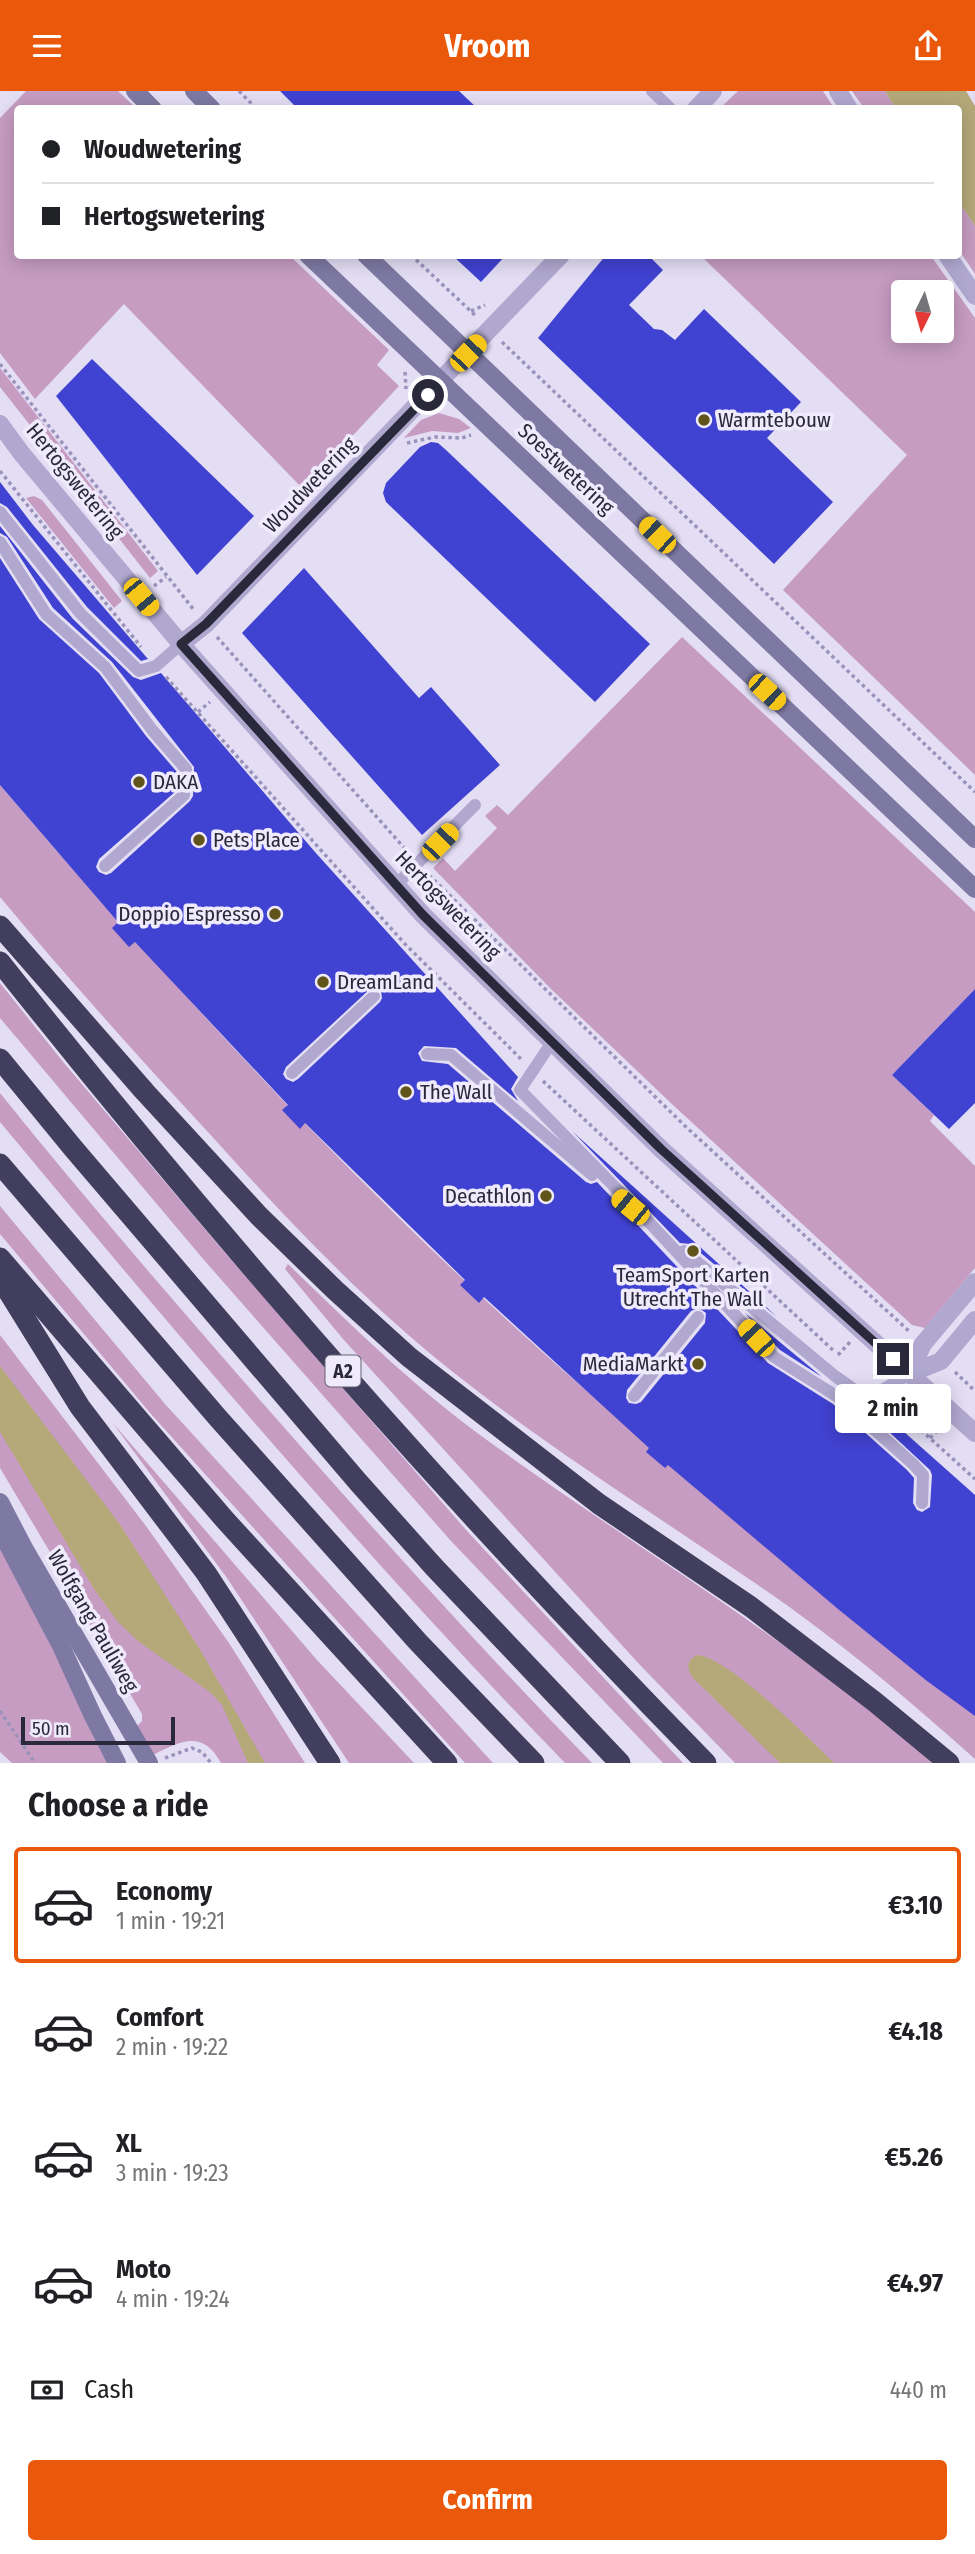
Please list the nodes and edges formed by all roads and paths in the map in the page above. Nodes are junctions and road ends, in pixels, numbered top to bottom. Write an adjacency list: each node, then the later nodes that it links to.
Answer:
1 (135, 91): 6 (main road)
2 (194, 91): 7 (main road)
3 (239, 91): 8 (path)
4 (652, 91): 9 (lane)
5 (713, 91): 10 (street)
6 (149, 105)
7 (208, 105)
8 (253, 105)
9 (667, 105)
10 (700, 105)
11 (312, 259): 20 (main road, Soestwetering)
12 (370, 259): 18 (main road, Soestwetering)
13 (415, 259): 17 (path)
14 (557, 259): 17 (street, Woudwetering)
15 (950, 259): 16 (street)
16 (975, 296)
17 (490, 330): 18 (street, Woudwetering); 26 (path)
18 (468, 353): 20 (street, Woudwetering); 28 (main road, Soestwetering)
19 (0, 364): 24 (path)
20 (441, 382): 24 (street, Woudwetering); 32 (main road, Soestwetering)
21 (0, 425): 25 (street, Hertogswetering)
22 (0, 512): 25 (lane)
23 (0, 543): 30 (lane)
24 (206, 624): 25 (street, Woudwetering); 29 (path)
25 (181, 644): 31 (street, Hertogswetering)
26 (975, 792)
27 (475, 805): 29 (lane)
28 (975, 839)
29 (418, 864): 31 (lane); 47 (path)
30 (106, 866)
31 (397, 885): 36 (street, Hertogswetering)
32 (975, 889)
33 (0, 926): 66 (highway, A2)
34 (0, 963): 65 (highway, A2)
35 (373, 996): 39 (lane)
36 (552, 1042): 41 (lane); 49 (street, Hertogswetering)
37 (427, 1054): 41 (lane)
38 (0, 1059): 64 (highway)
39 (292, 1073)
40 (0, 1164): 63 (highway)
41 (648, 1221): 49 (lane); 54 (lane)
42 (0, 1258): 62 (highway)
43 (0, 1278): 61 (highway)
44 (975, 1282): 47 (street)
45 (698, 1317): 51 (lane)
46 (975, 1320): 48 (street)
47 (923, 1344): 49 (street)
48 (941, 1361): 49 (street); 50 (path)
49 (909, 1374): 52 (street, Hertogswetering)
50 (975, 1391)
51 (634, 1396)
52 (975, 1433)
53 (0, 1501): 57 (main road, Wolfgang Pauliweg)
54 (922, 1503)
55 (0, 1530): 59 (main road, Wolfgang Pauliweg)
56 (0, 1711): 58 (path)
57 (153, 1762): 60 (path)
58 (36, 1763)
59 (117, 1763)
60 (211, 1763)
61 (330, 1763)
62 (447, 1763)
63 (534, 1763)
64 (620, 1763)
65 (706, 1763)
66 (949, 1763)

